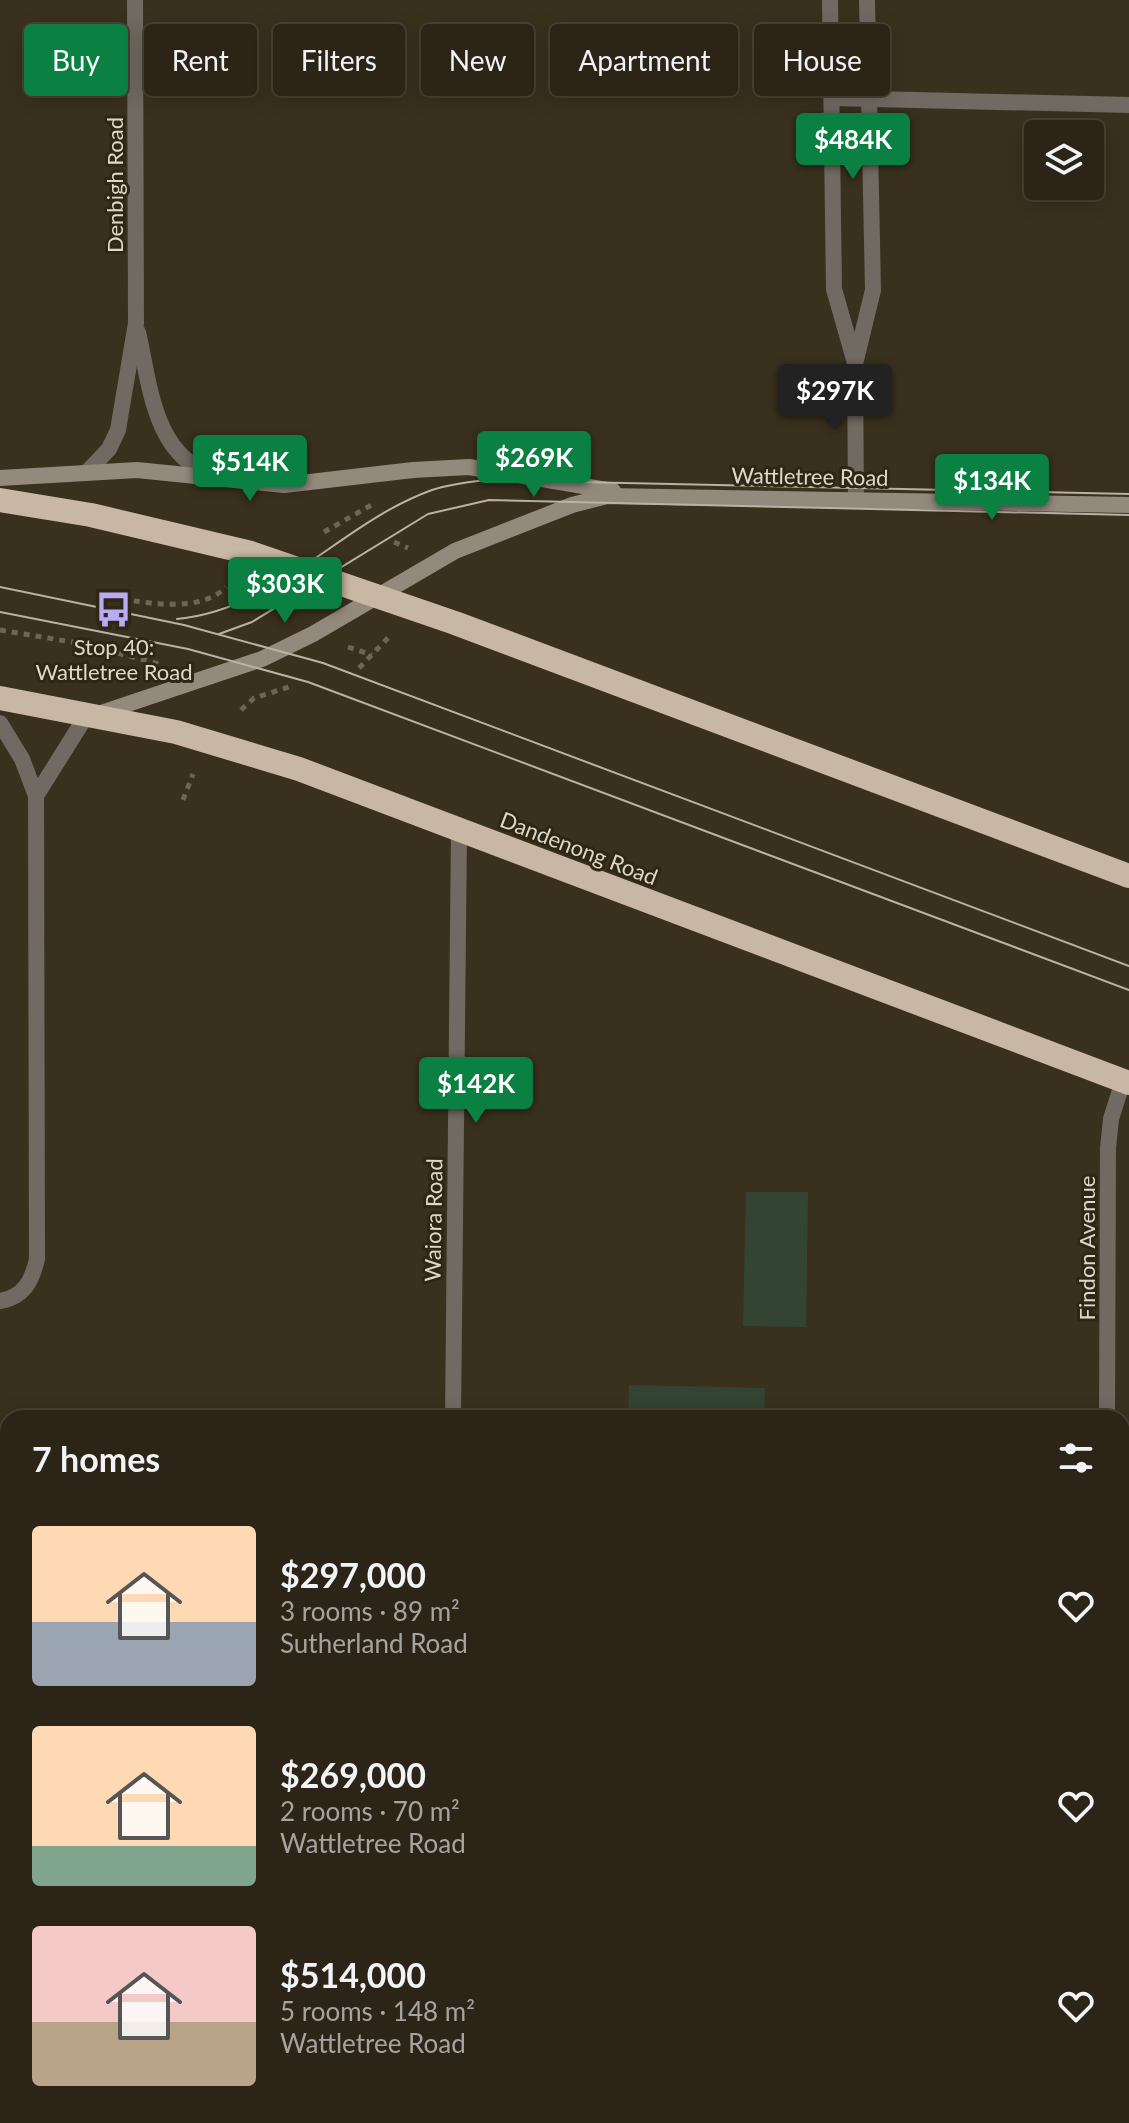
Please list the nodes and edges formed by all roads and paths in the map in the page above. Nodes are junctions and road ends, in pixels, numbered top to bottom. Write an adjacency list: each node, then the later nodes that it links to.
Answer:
1 (135, 0): 7 (street, Denbigh Road)
2 (830, 0): 4 (street)
3 (867, 0): 5 (street)
4 (832, 98): 5 (street); 8 (street)
5 (870, 98): 6 (street); 8 (street)
6 (1129, 105)
7 (136, 323): 9 (street, Denbigh Road); 11 (street, Denbigh Road)
8 (855, 364): 14 (street)
9 (88, 471): 10 (main road, Wattletree Road); 11 (main road, Wattletree Road)
10 (0, 478)
11 (239, 481): 12 (main road, Wattletree Road)
12 (634, 494): 14 (main road, Wattletree Road); 20 (main road, Wattletree Road)
13 (381, 499): 17 (path)
14 (856, 499): 16 (main road, Wattletree Road)
15 (0, 500): 20 (highway)
16 (1129, 505)
17 (324, 532)
18 (226, 587): 19 (path)
19 (218, 596): 21 (path); 22 (path)
20 (378, 597): 32 (main road, Wattletree Road); 38 (highway)
21 (122, 599)
22 (227, 600)
23 (0, 630): 27 (path)
24 (388, 638): 26 (path)
25 (345, 646): 26 (path)
26 (373, 655): 28 (path)
27 (167, 666)
28 (359, 668)
29 (289, 687): 31 (path)
30 (0, 698): 32 (highway, Dandenong Road)
31 (241, 710)
32 (92, 714): 35 (street); 37 (highway, Dandenong Road)
33 (0, 723): 35 (street)
34 (193, 774): 36 (path)
35 (36, 796): 40 (street)
36 (183, 800)
37 (459, 831): 39 (highway, Dandenong Road); 41 (street, Waiora Road)
38 (1129, 876)
39 (1126, 1082): 42 (street, Findon Avenue)
40 (0, 1301)
41 (453, 1410)
42 (1107, 1410)

